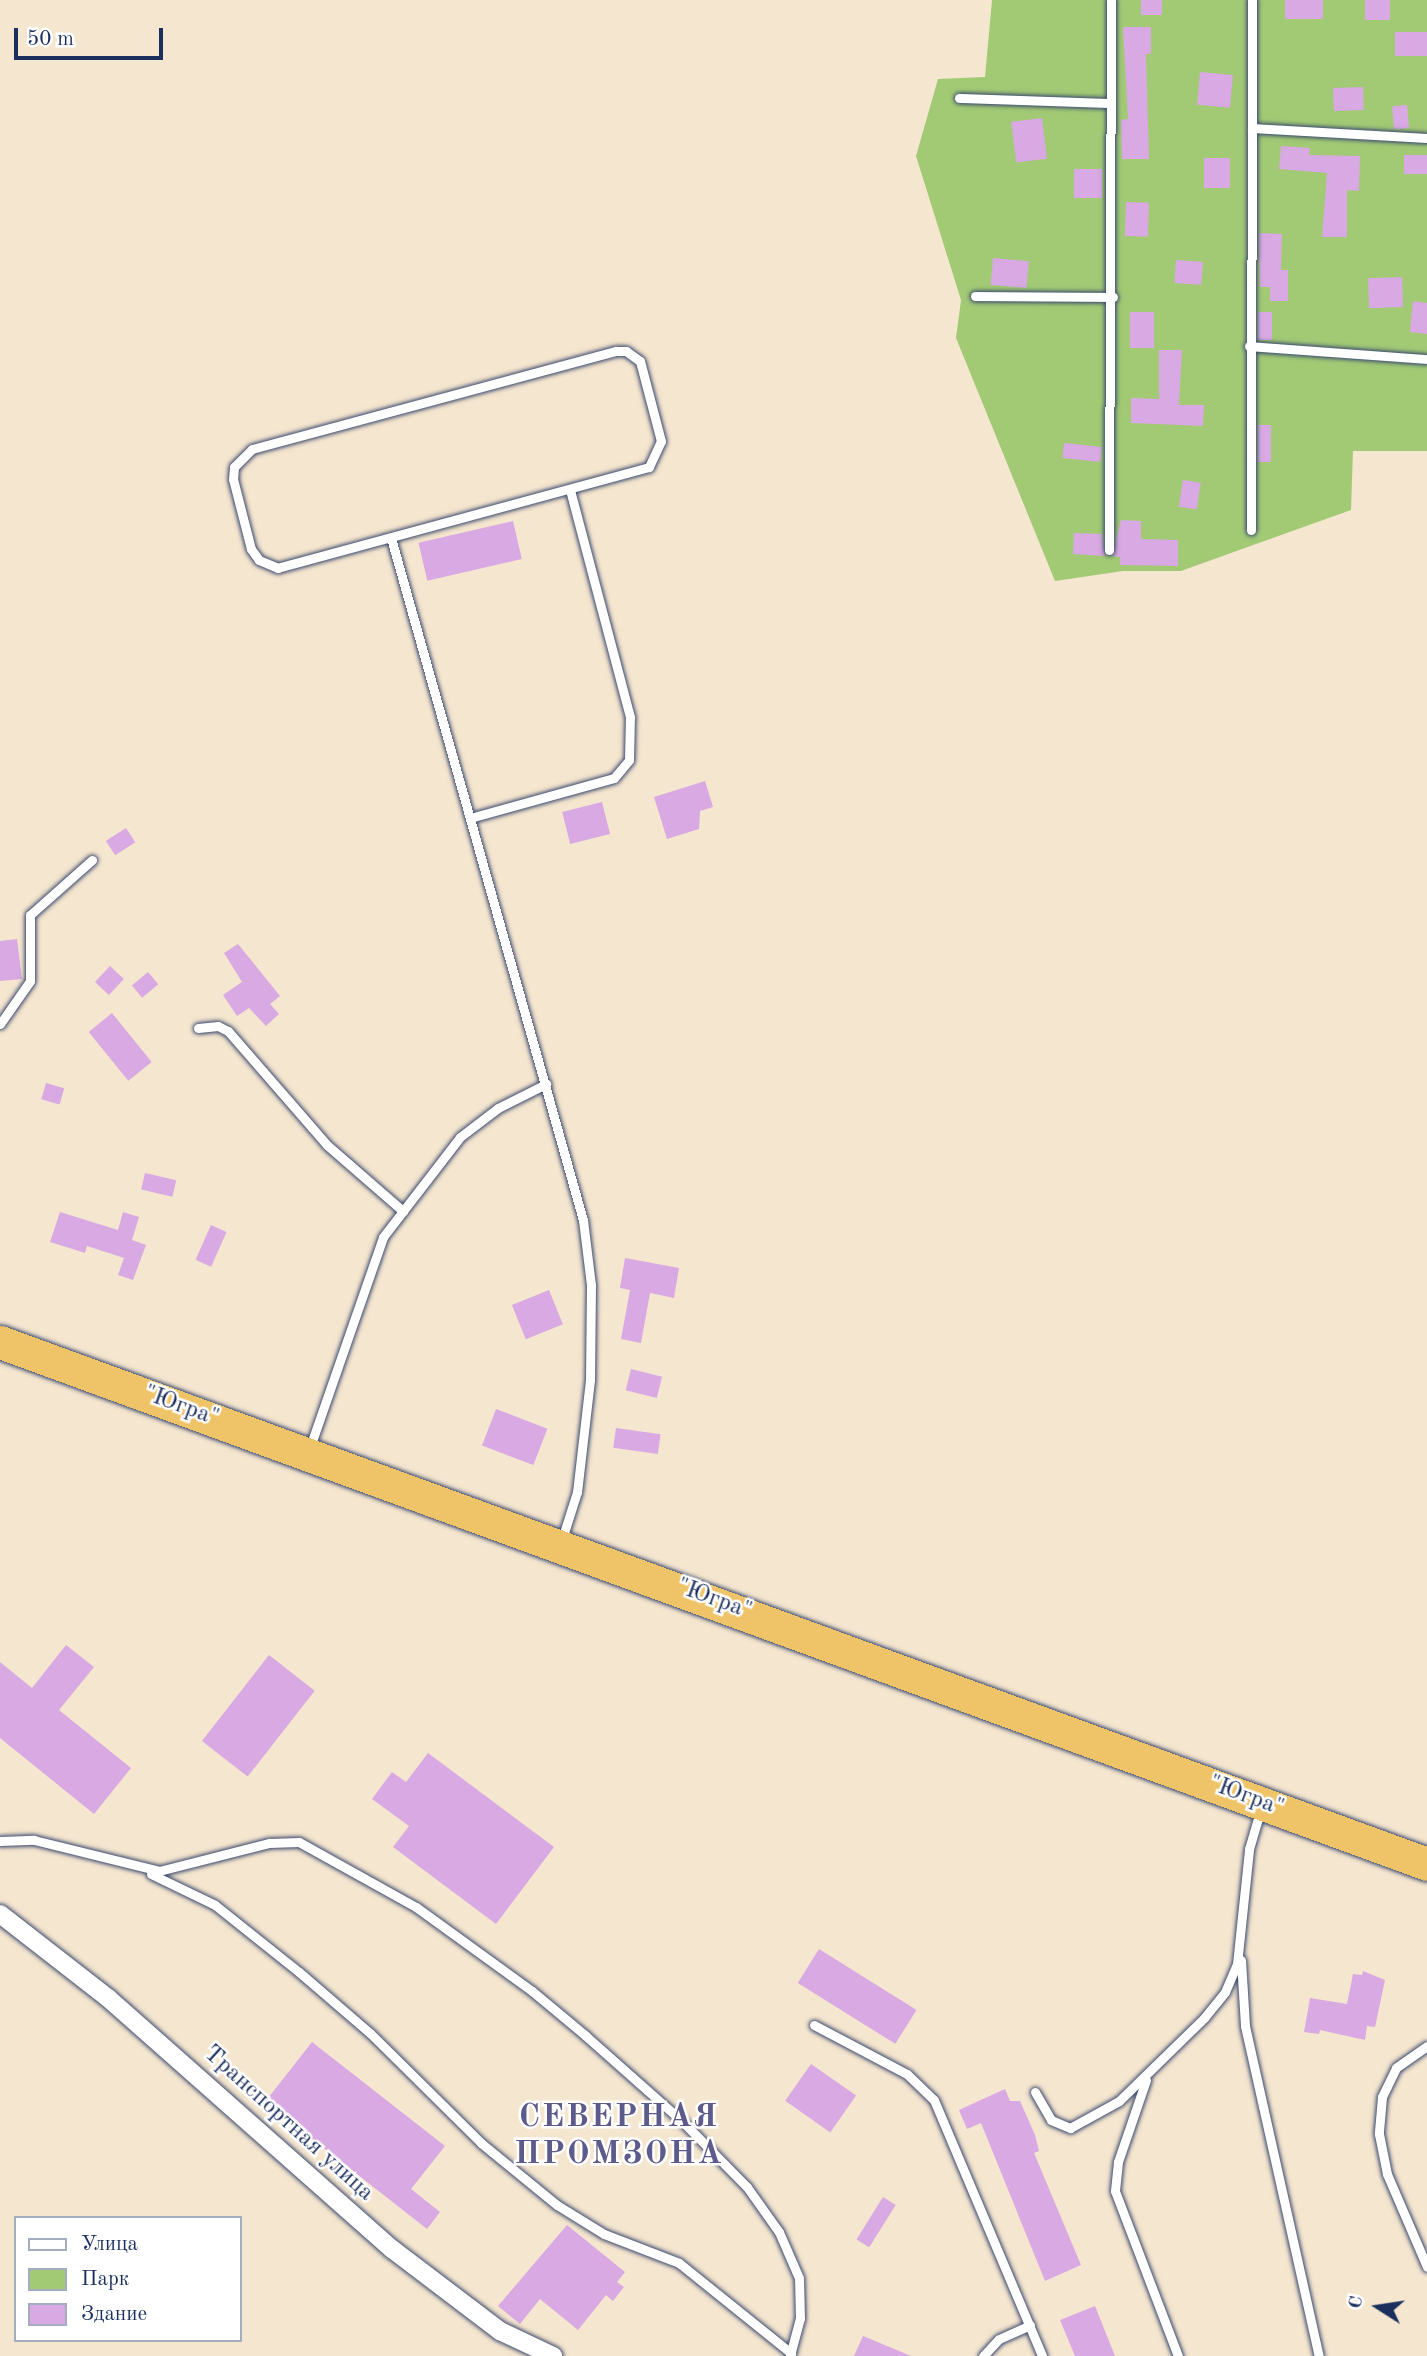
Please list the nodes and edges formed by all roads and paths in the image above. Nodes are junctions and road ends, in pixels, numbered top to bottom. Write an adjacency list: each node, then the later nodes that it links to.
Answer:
1 (1111, 0): 4 (lane)
2 (1252, 0): 5 (lane)
3 (959, 98): 4 (lane)
4 (1111, 103): 8 (lane)
5 (1252, 128): 6 (lane); 9 (lane)
6 (1427, 138)
7 (975, 296): 8 (lane)
8 (1113, 298): 14 (lane)
9 (1249, 346): 10 (lane); 12 (lane)
10 (1427, 359)
11 (570, 491): 13 (lane); 13 (lane); 15 (lane)
12 (1251, 530)
13 (391, 538): 15 (lane)
14 (1109, 550)
15 (470, 818): 19 (lane)
16 (92, 860): 17 (lane)
17 (0, 1024)
18 (198, 1028): 20 (lane)
19 (546, 1084): 20 (lane); 23 (lane)
20 (403, 1211): 22 (lane)
21 (0, 1342): 22 (highway, "Югра")
22 (308, 1452): 23 (highway, "Югра")
23 (561, 1543): 24 (highway, "Югра")
24 (1263, 1803): 26 (highway, "Югра"); 29 (lane)
25 (0, 1840): 27 (lane)
26 (1427, 1864)
27 (139, 1869): 36 (lane); 36 (lane)
28 (0, 1914): 37 (street, Транспортная улица)
29 (1240, 1945): 32 (lane); 41 (lane)
30 (814, 2025): 35 (lane)
31 (1427, 2046): 34 (lane)
32 (1148, 2075): 33 (lane); 40 (lane)
33 (1035, 2092)
34 (1427, 2267)
35 (1030, 2325): 38 (lane); 39 (lane)
36 (790, 2355)
37 (553, 2356)
38 (983, 2356)
39 (1042, 2356)
40 (1178, 2356)
41 (1319, 2356)

